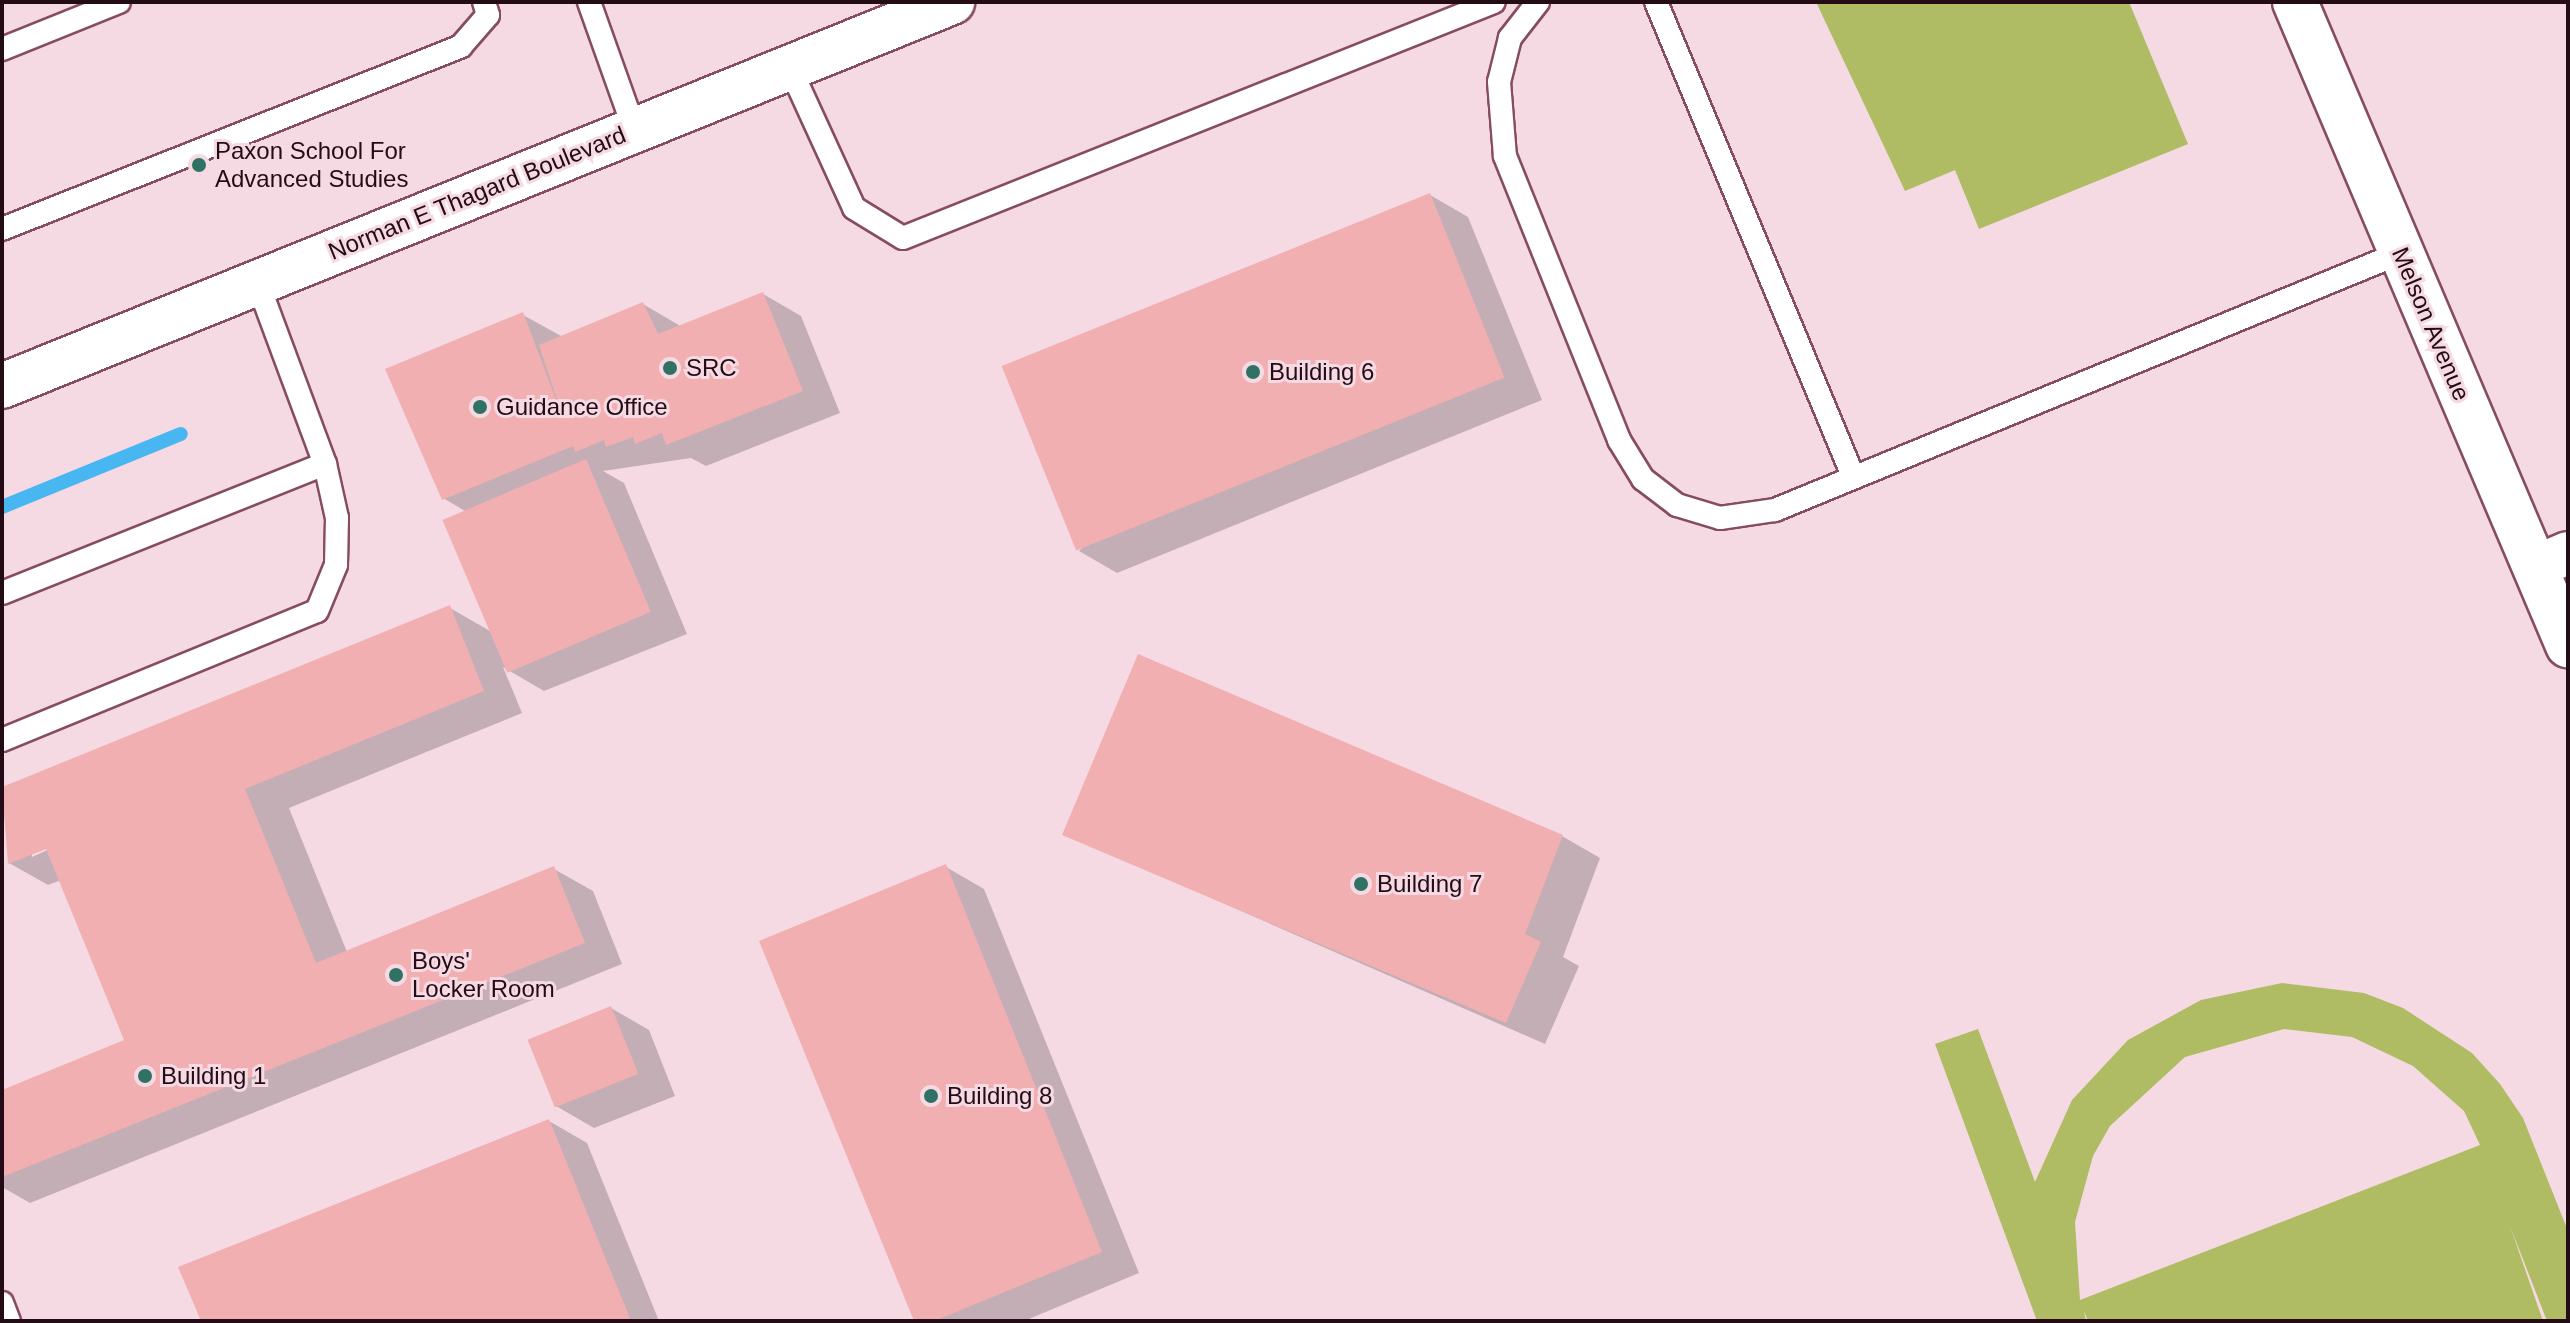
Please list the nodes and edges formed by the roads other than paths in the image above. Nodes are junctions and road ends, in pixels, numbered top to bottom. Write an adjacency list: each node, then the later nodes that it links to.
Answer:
1 (119, 2): 9 (lane)
2 (484, 2): 12 (lane)
3 (589, 2): 11 (lane)
4 (952, 2): 10 (street, Norman E Thagard Boulevard)
5 (1494, 2): 10 (lane)
6 (1538, 2): 17 (lane)
7 (1656, 2): 17 (lane)
8 (2295, 2): 13 (street, Melson Avenue)
9 (2, 49)
10 (790, 68): 11 (street, Norman E Thagard Boulevard)
11 (635, 131): 14 (street, Norman E Thagard Boulevard)
12 (2, 229)
13 (2400, 253): 17 (lane); 18 (street, Melson Avenue)
14 (257, 281): 15 (street, Norman E Thagard Boulevard); 16 (lane)
15 (2, 386)
16 (325, 464): 19 (lane); 21 (lane)
17 (1853, 476)
18 (2552, 560): 20 (street, Melson Avenue)
19 (2, 593)
20 (2568, 645)
21 (2, 740)
22 (2, 1303): 23 (lane)
23 (9, 1321)

